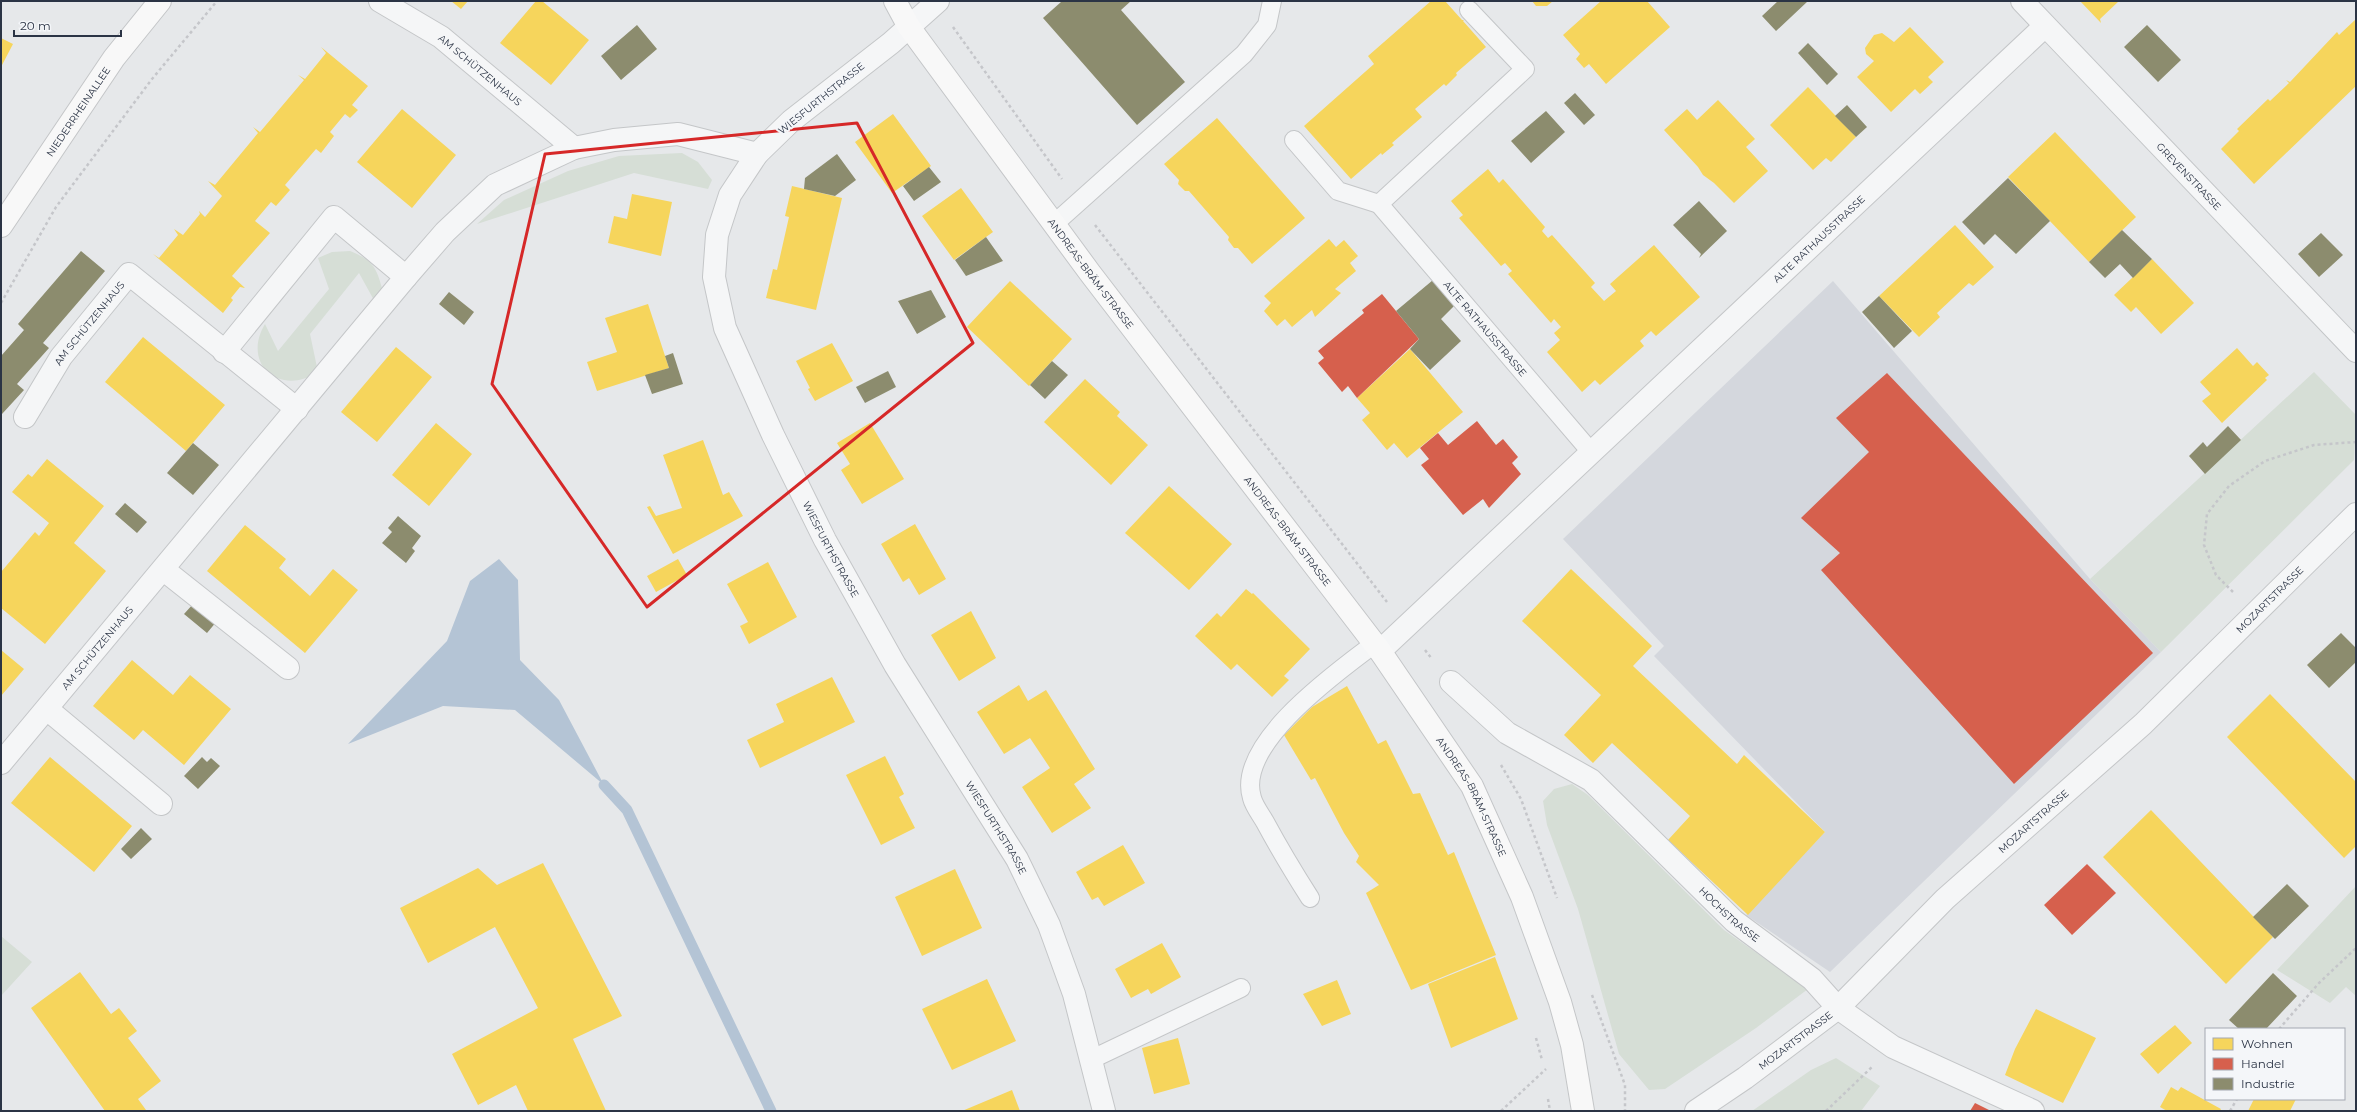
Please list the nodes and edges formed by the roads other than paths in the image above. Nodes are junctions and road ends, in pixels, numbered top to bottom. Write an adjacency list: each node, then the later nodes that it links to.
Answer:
1 (160, 1): 15 (main road, NIEDERRHEINALLEE)
2 (380, 1): 11 (street, AM SCHÜTZENHAUS)
3 (895, 1): 9 (main road, ANDREAS-BRÄM-STRASSE)
4 (938, 1): 9 (street, WIESFURTHSTRASSE)
5 (1272, 1): 14 (lane)
6 (2022, 1): 8 (street, GREVENSTRASSE)
7 (1469, 10): 13 (lane)
8 (2045, 26): 17 (street, GREVENSTRASSE); 21 (street, ALTE RATHAUSSTRASSE)
9 (909, 27): 12 (street, WIESFURTHSTRASSE); 14 (main road, ANDREAS-BRÄM-STRASSE)
10 (1294, 140): 13 (lane)
11 (574, 148): 12 (street, AM SCHÜTZENHAUS); 16 (street, AM SCHÜTZENHAUS)
12 (757, 154): 33 (street, WIESFURTHSTRASSE)
13 (1379, 204): 21 (lane, ALTE RATHAUSSTRASSE)
14 (1054, 224): 24 (main road, ANDREAS-BRÄM-STRASSE)
15 (1, 226)
16 (406, 277): 18 (street); 19 (street, AM SCHÜTZENHAUS)
17 (2356, 351)
18 (224, 352): 19 (street, AM SCHÜTZENHAUS); 20 (street, AM SCHÜTZENHAUS)
19 (297, 409): 23 (street, AM SCHÜTZENHAUS)
20 (25, 417)
21 (1591, 452): 24 (street, ALTE RATHAUSSTRASSE)
22 (2356, 514): 32 (street, MOZARTSTRASSE)
23 (164, 570): 25 (street); 27 (street, AM SCHÜTZENHAUS)
24 (1377, 648): 30 (lane); 35 (main road, ANDREAS-BRÄM-STRASSE)
25 (288, 668)
26 (1451, 682): 32 (street, HOCHSTRASSE)
27 (47, 709): 28 (street, AM SCHÜTZENHAUS); 29 (street)
28 (1, 763)
29 (162, 804)
30 (1310, 898)
31 (1241, 988): 33 (lane)
32 (1838, 1008): 36 (street, MOZARTSTRASSE); 37 (street, HOCHSTRASSE)
33 (1090, 1060): 34 (street, WIESFURTHSTRASSE)
34 (1104, 1111)
35 (1583, 1111)
36 (1696, 1111)
37 (2033, 1111)

